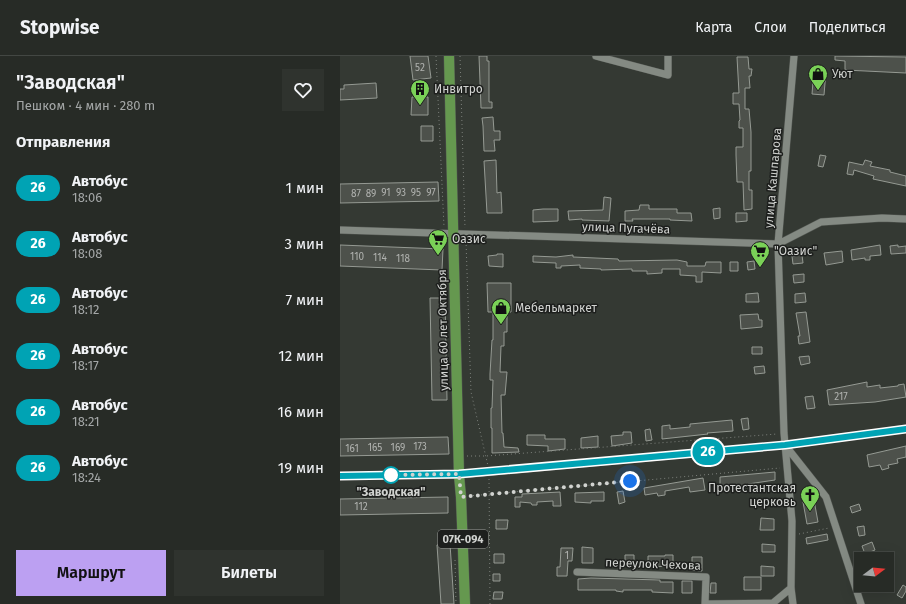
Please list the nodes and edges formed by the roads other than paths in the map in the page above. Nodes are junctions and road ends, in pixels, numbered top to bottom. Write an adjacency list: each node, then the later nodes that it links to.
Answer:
1 (449, 56): 7 (main road, улица 60 лет Октября)
2 (596, 56): 3 (street)
3 (668, 56)
4 (794, 56): 8 (street, улица Кашпарова)
5 (906, 219): 8 (street, улица Пугачёва)
6 (340, 230): 7 (street, улица Пугачёва)
7 (454, 234): 8 (street, улица Пугачёва); 11 (main road, улица 60 лет Октября)
8 (778, 244): 10 (street, улица Кашпарова)
9 (906, 429): 10 (street)
10 (785, 445): 11 (street); 14 (street, улица Кашпарова); 17 (street)
11 (459, 474): 12 (street); 15 (main road, улица 60 лет Октября / 07К-094)
12 (340, 476)
13 (577, 572): 14 (street, переулок Чехова)
14 (792, 588): 16 (street, улица Кашпарова)
15 (465, 604)
16 (793, 604)
17 (861, 604)

